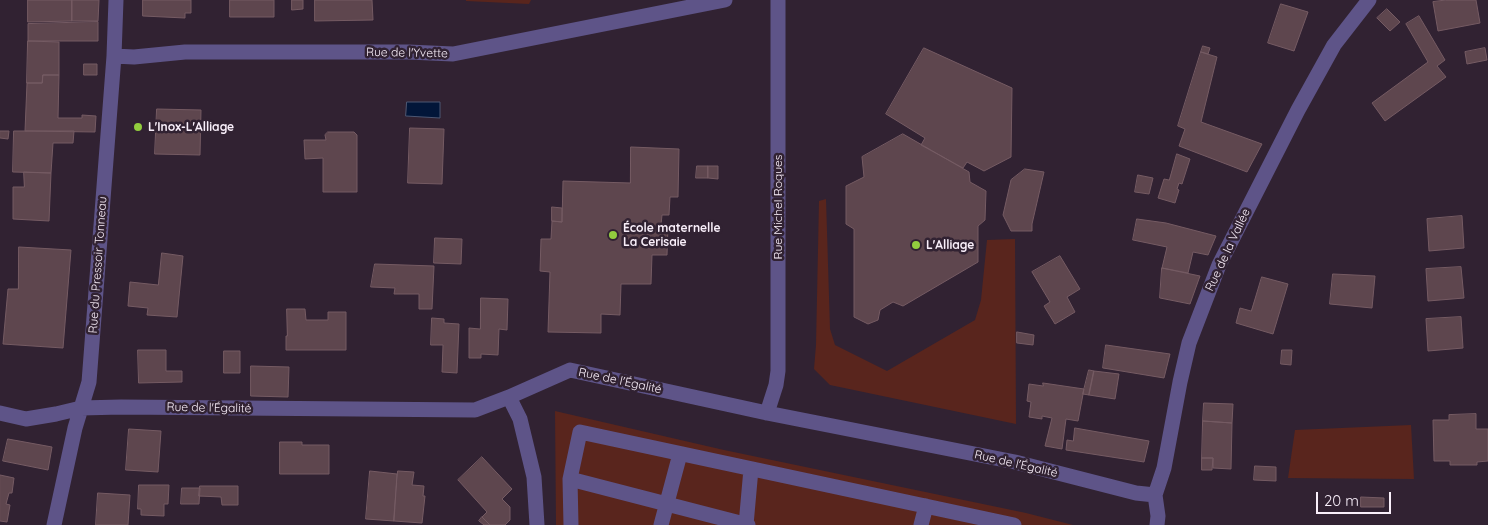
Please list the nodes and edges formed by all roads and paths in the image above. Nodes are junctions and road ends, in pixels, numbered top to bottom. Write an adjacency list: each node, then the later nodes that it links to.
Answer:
1 (116, 0): 5 (street, Rue du Pressoir Tonneau)
2 (725, 0): 5 (street, Rue de l'Yvette)
3 (778, 0): 9 (street, Rue Michel Roques)
4 (1369, 0): 13 (street, Rue de la Vallée)
5 (114, 56): 7 (street, Rue du Pressoir Tonneau)
6 (509, 397): 7 (street, Rue de l'Égalité); 9 (street, Rue de l'Égalité); 17 (street)
7 (81, 408): 8 (street, Rue de l'Égalité); 16 (street, Rue du Pressoir Tonneau)
8 (0, 413)
9 (767, 413): 13 (street, Rue de l'Égalité)
10 (680, 454): 11 (street); 12 (street); 14 (street)
11 (750, 469): 15 (street); 20 (street)
12 (570, 479): 14 (street); 18 (street)
13 (1155, 495): 23 (street, Rue de la Vallée)
14 (667, 504): 19 (street); 20 (street)
15 (926, 506): 21 (street); 22 (street)
16 (54, 525)
17 (537, 525)
18 (571, 525)
19 (661, 525)
20 (747, 525)
21 (921, 525)
22 (1014, 525)
23 (1158, 525)

